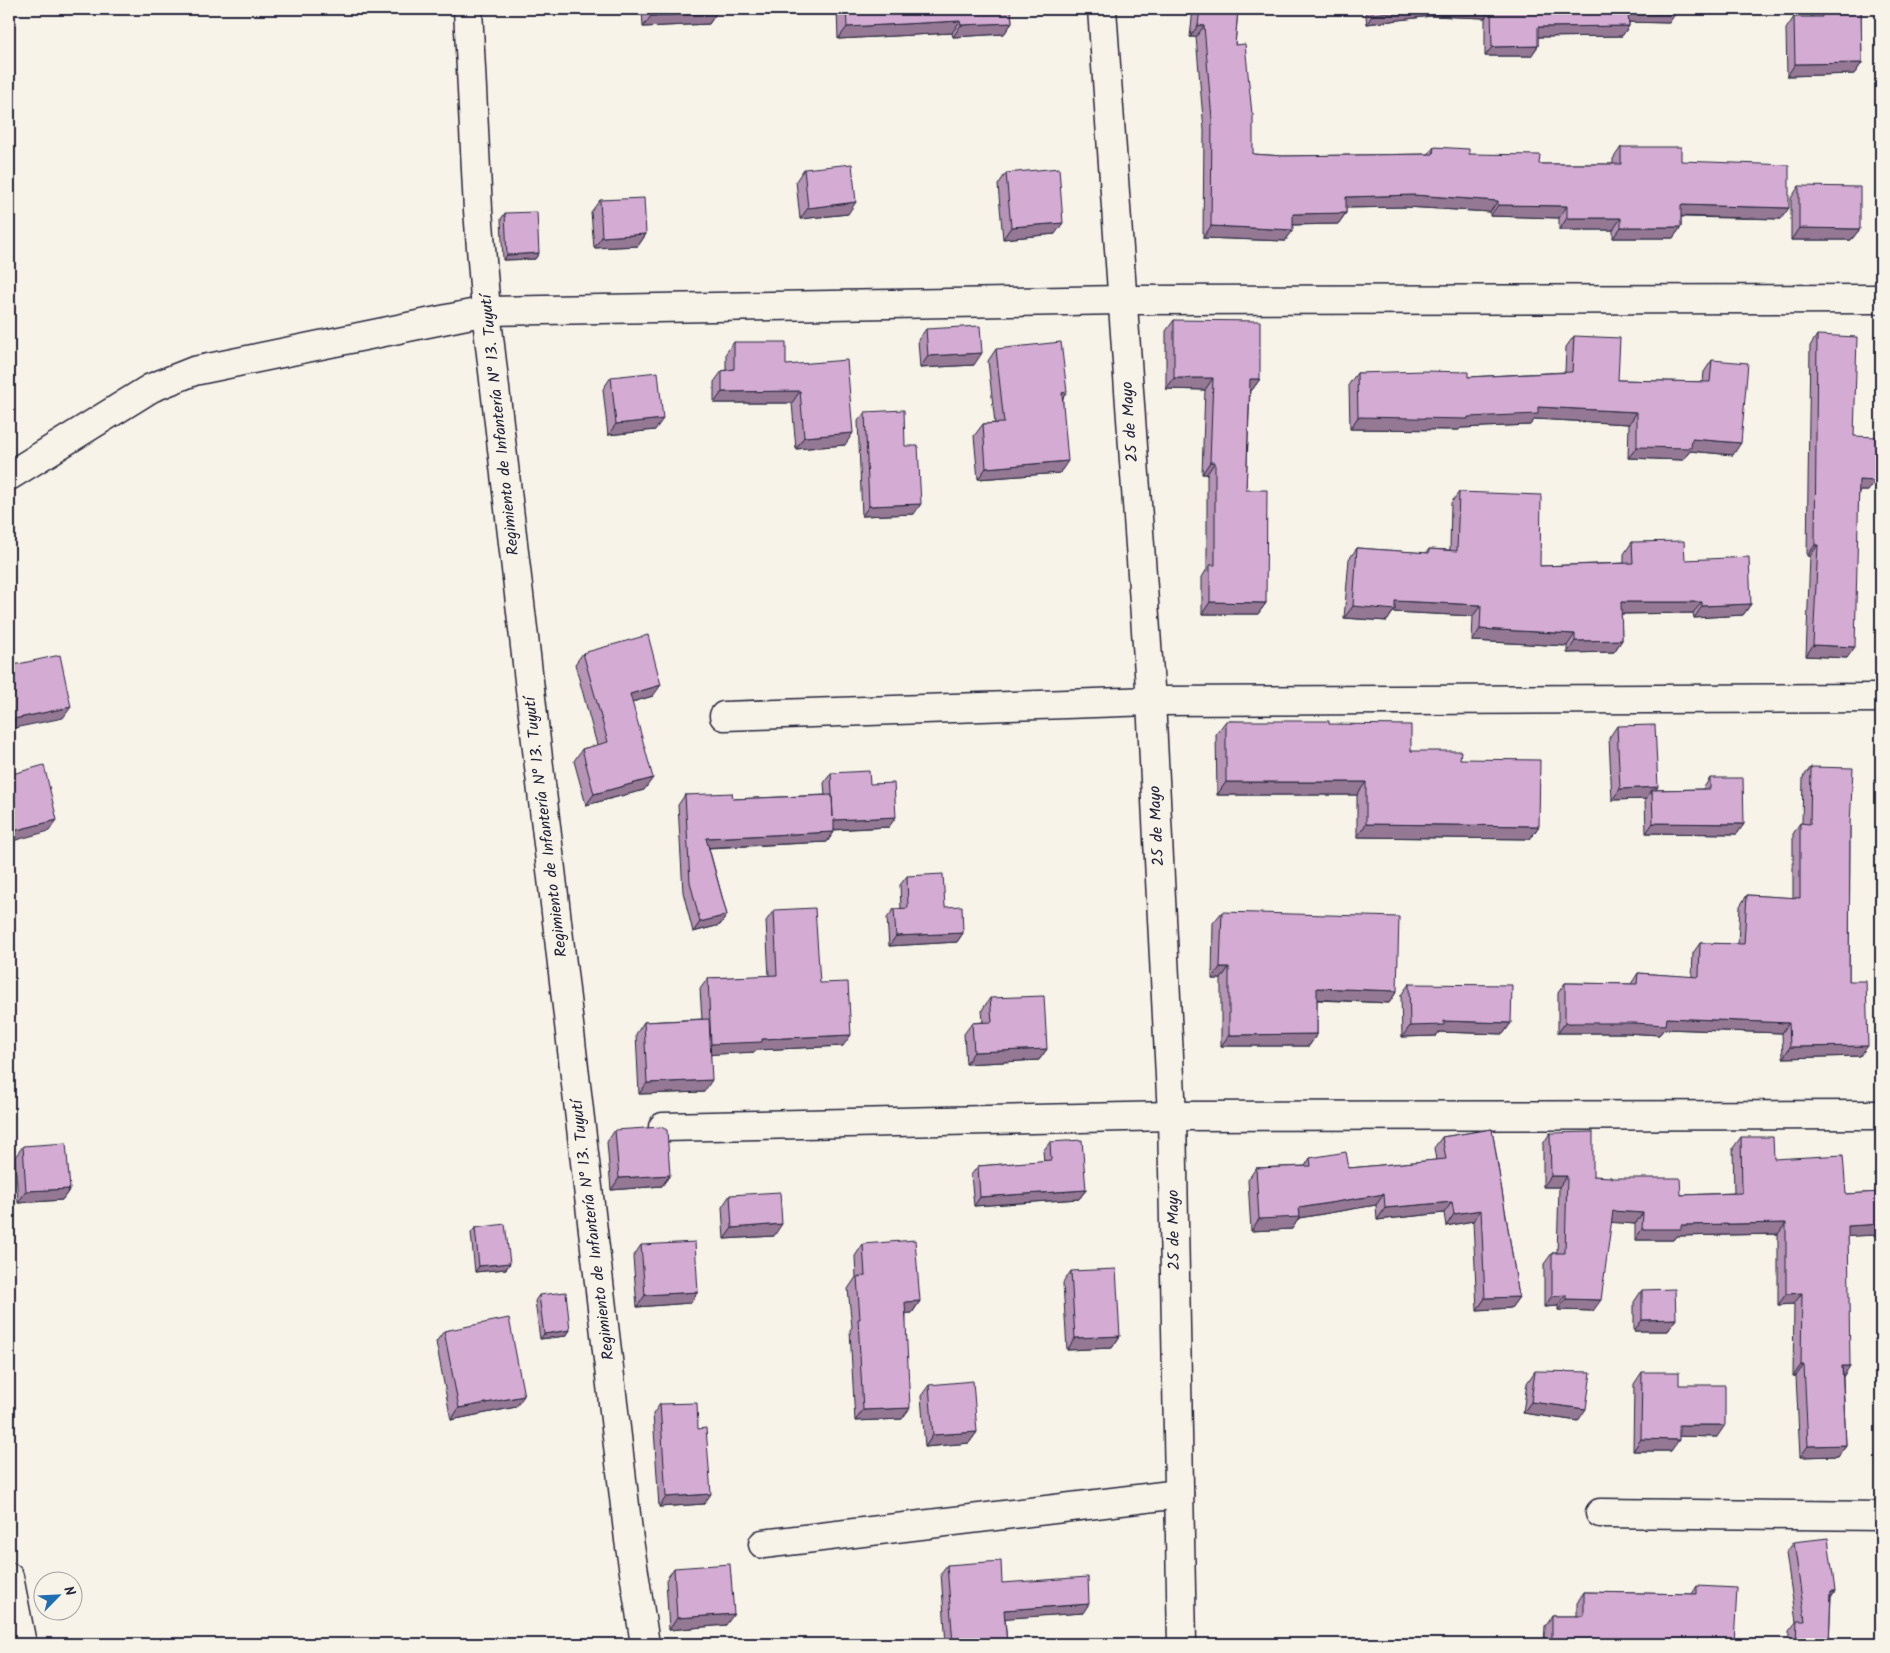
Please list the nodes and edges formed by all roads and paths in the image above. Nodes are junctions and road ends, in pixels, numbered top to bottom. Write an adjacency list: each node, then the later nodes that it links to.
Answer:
1 (468, 9): 5 (street, Regimiento de Infantería N° 13. Tuyutí)
2 (1102, 9): 4 (street, 25 de Mayo)
3 (1881, 299): 4 (street)
4 (1122, 300): 5 (street); 8 (street, 25 de Mayo)
5 (486, 311): 6 (street); 19 (street, Regimiento de Infantería N° 13. Tuyutí)
6 (9, 476)
7 (1881, 698): 8 (street)
8 (1150, 701): 9 (street); 10 (street, 25 de Mayo)
9 (724, 716)
10 (1172, 1116): 11 (street); 12 (street); 13 (street, 25 de Mayo)
11 (1881, 1116)
12 (663, 1127)
13 (1179, 1494): 16 (street); 20 (street, 25 de Mayo)
14 (1600, 1513): 15 (street)
15 (1881, 1516)
16 (763, 1544)
17 (9, 1577): 18 (street)
18 (22, 1644)
19 (645, 1644)
20 (1182, 1644)

